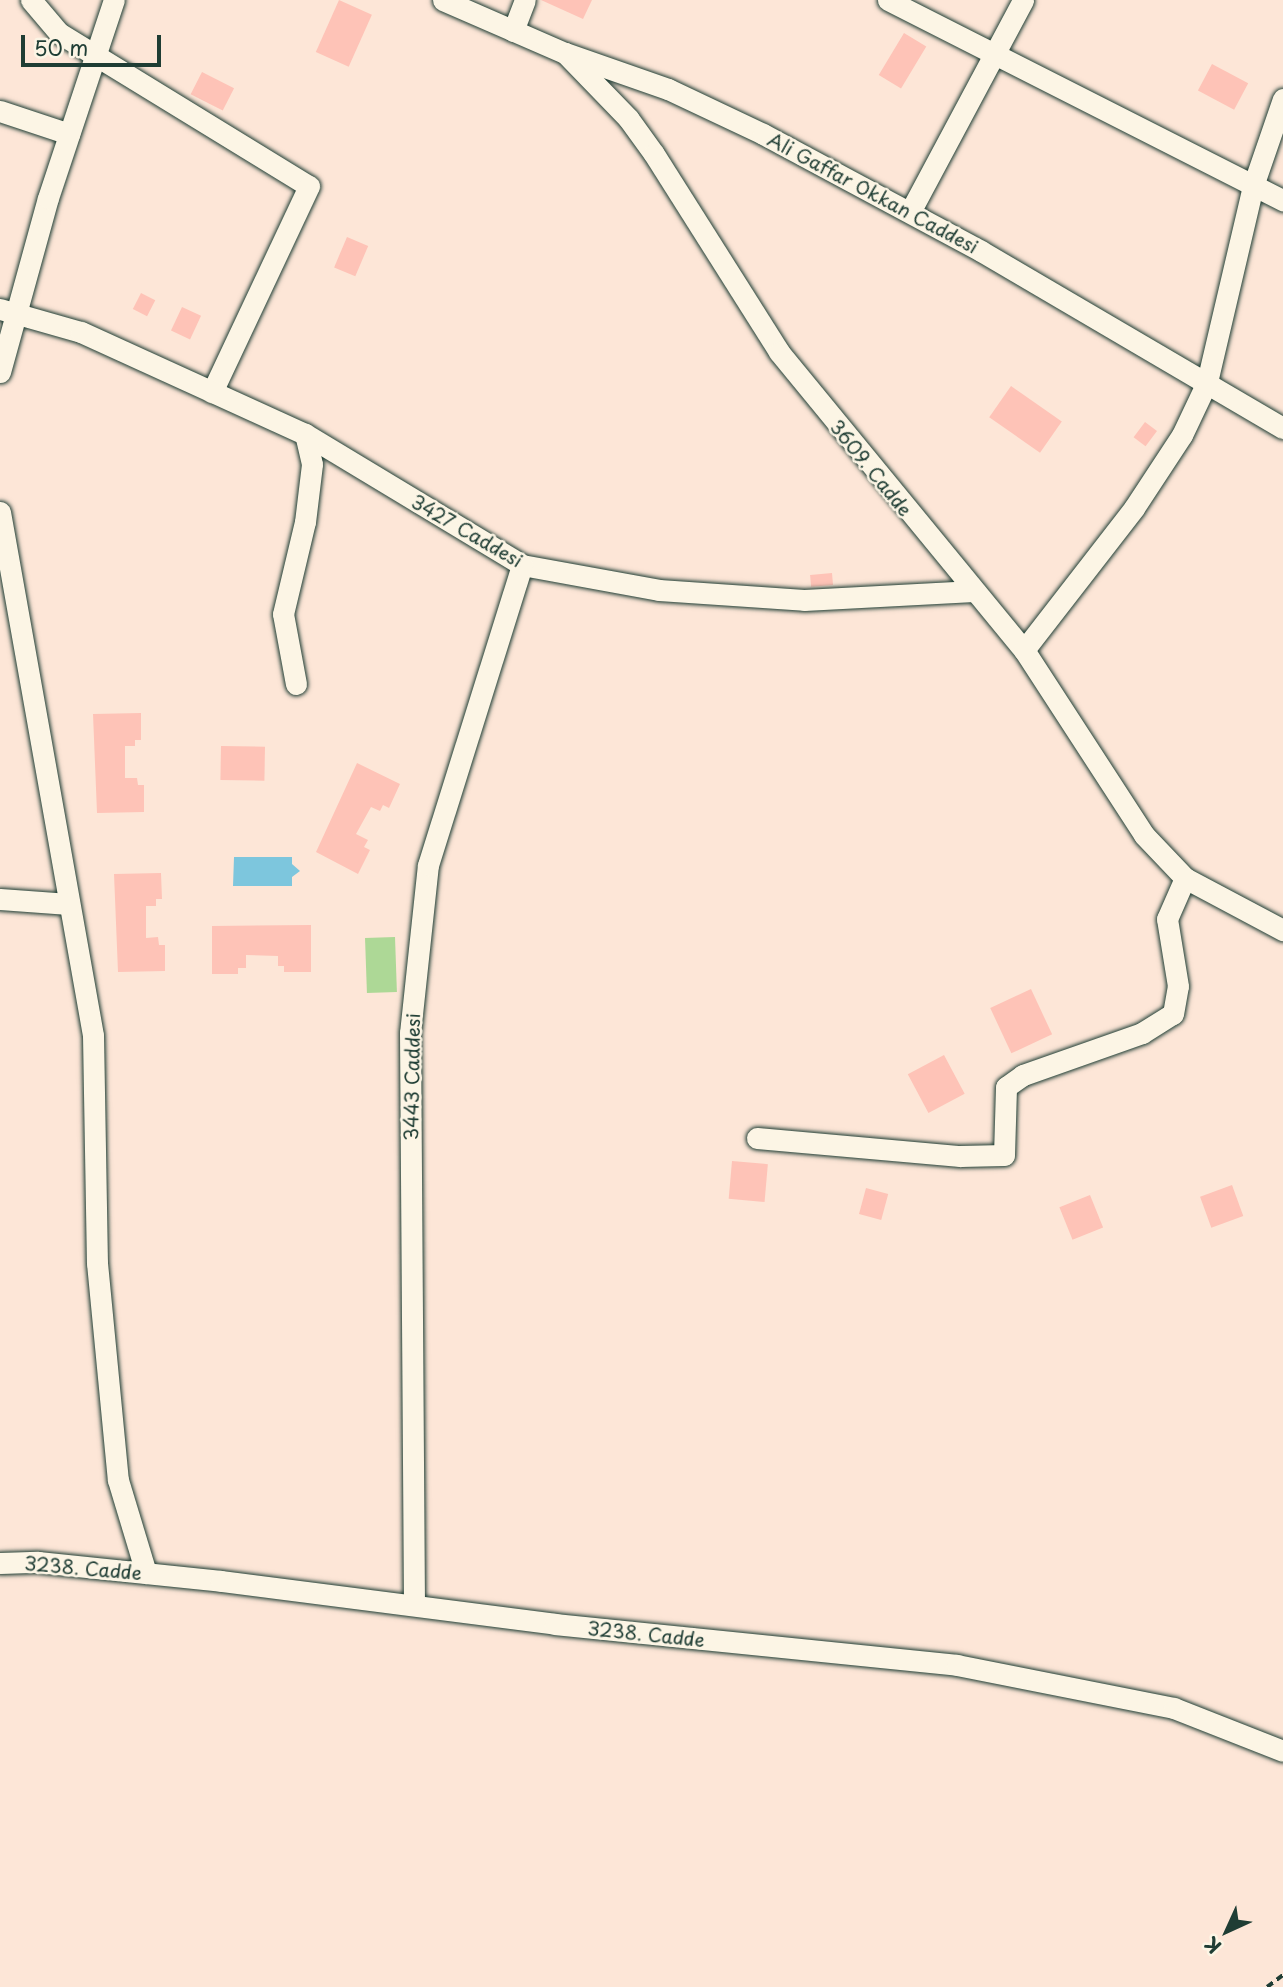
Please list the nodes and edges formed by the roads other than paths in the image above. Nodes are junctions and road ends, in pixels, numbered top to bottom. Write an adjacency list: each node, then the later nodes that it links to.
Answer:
1 (31, 0): 9 (street)
2 (114, 0): 9 (street)
3 (443, 0): 7 (street, Ali Gaffar Okkan Caddesi)
4 (525, 0): 7 (street)
5 (888, 0): 10 (street)
6 (1023, 0): 10 (street)
7 (513, 31): 8 (street, Ali Gaffar Okkan Caddesi)
8 (565, 53): 16 (street, Ali Gaffar Okkan Caddesi); 25 (street, 3609. Cadde)
9 (95, 54): 13 (street); 20 (street)
10 (995, 54): 14 (street); 16 (street)
11 (1283, 99): 14 (street)
12 (0, 111): 13 (street)
13 (69, 134): 17 (street)
14 (1253, 186): 15 (street); 19 (street)
15 (1283, 200)
16 (910, 212): 19 (street, Ali Gaffar Okkan Caddesi)
17 (8, 311): 18 (street); 20 (street, 3427 Caddesi)
18 (0, 372)
19 (1207, 382): 21 (street, Ali Gaffar Okkan Caddesi); 26 (street)
20 (212, 392): 22 (street, 3427 Caddesi)
21 (1283, 428)
22 (305, 434): 24 (street, 3427 Caddesi); 27 (street)
23 (0, 512): 30 (street)
24 (522, 565): 25 (street, 3427 Caddesi); 35 (street, 3443 Caddesi)
25 (974, 591): 26 (street, 3609. Cadde)
26 (1024, 650): 28 (street, 3609. Cadde)
27 (296, 684)
28 (1185, 878): 31 (street, 3609. Cadde); 32 (street)
29 (0, 899): 30 (street)
30 (69, 904): 34 (street)
31 (1283, 930)
32 (757, 1138)
33 (0, 1563): 34 (street, 3238. Cadde)
34 (146, 1573): 35 (street, 3238. Cadde)
35 (414, 1605): 36 (street, 3238. Cadde)
36 (1283, 1751)

